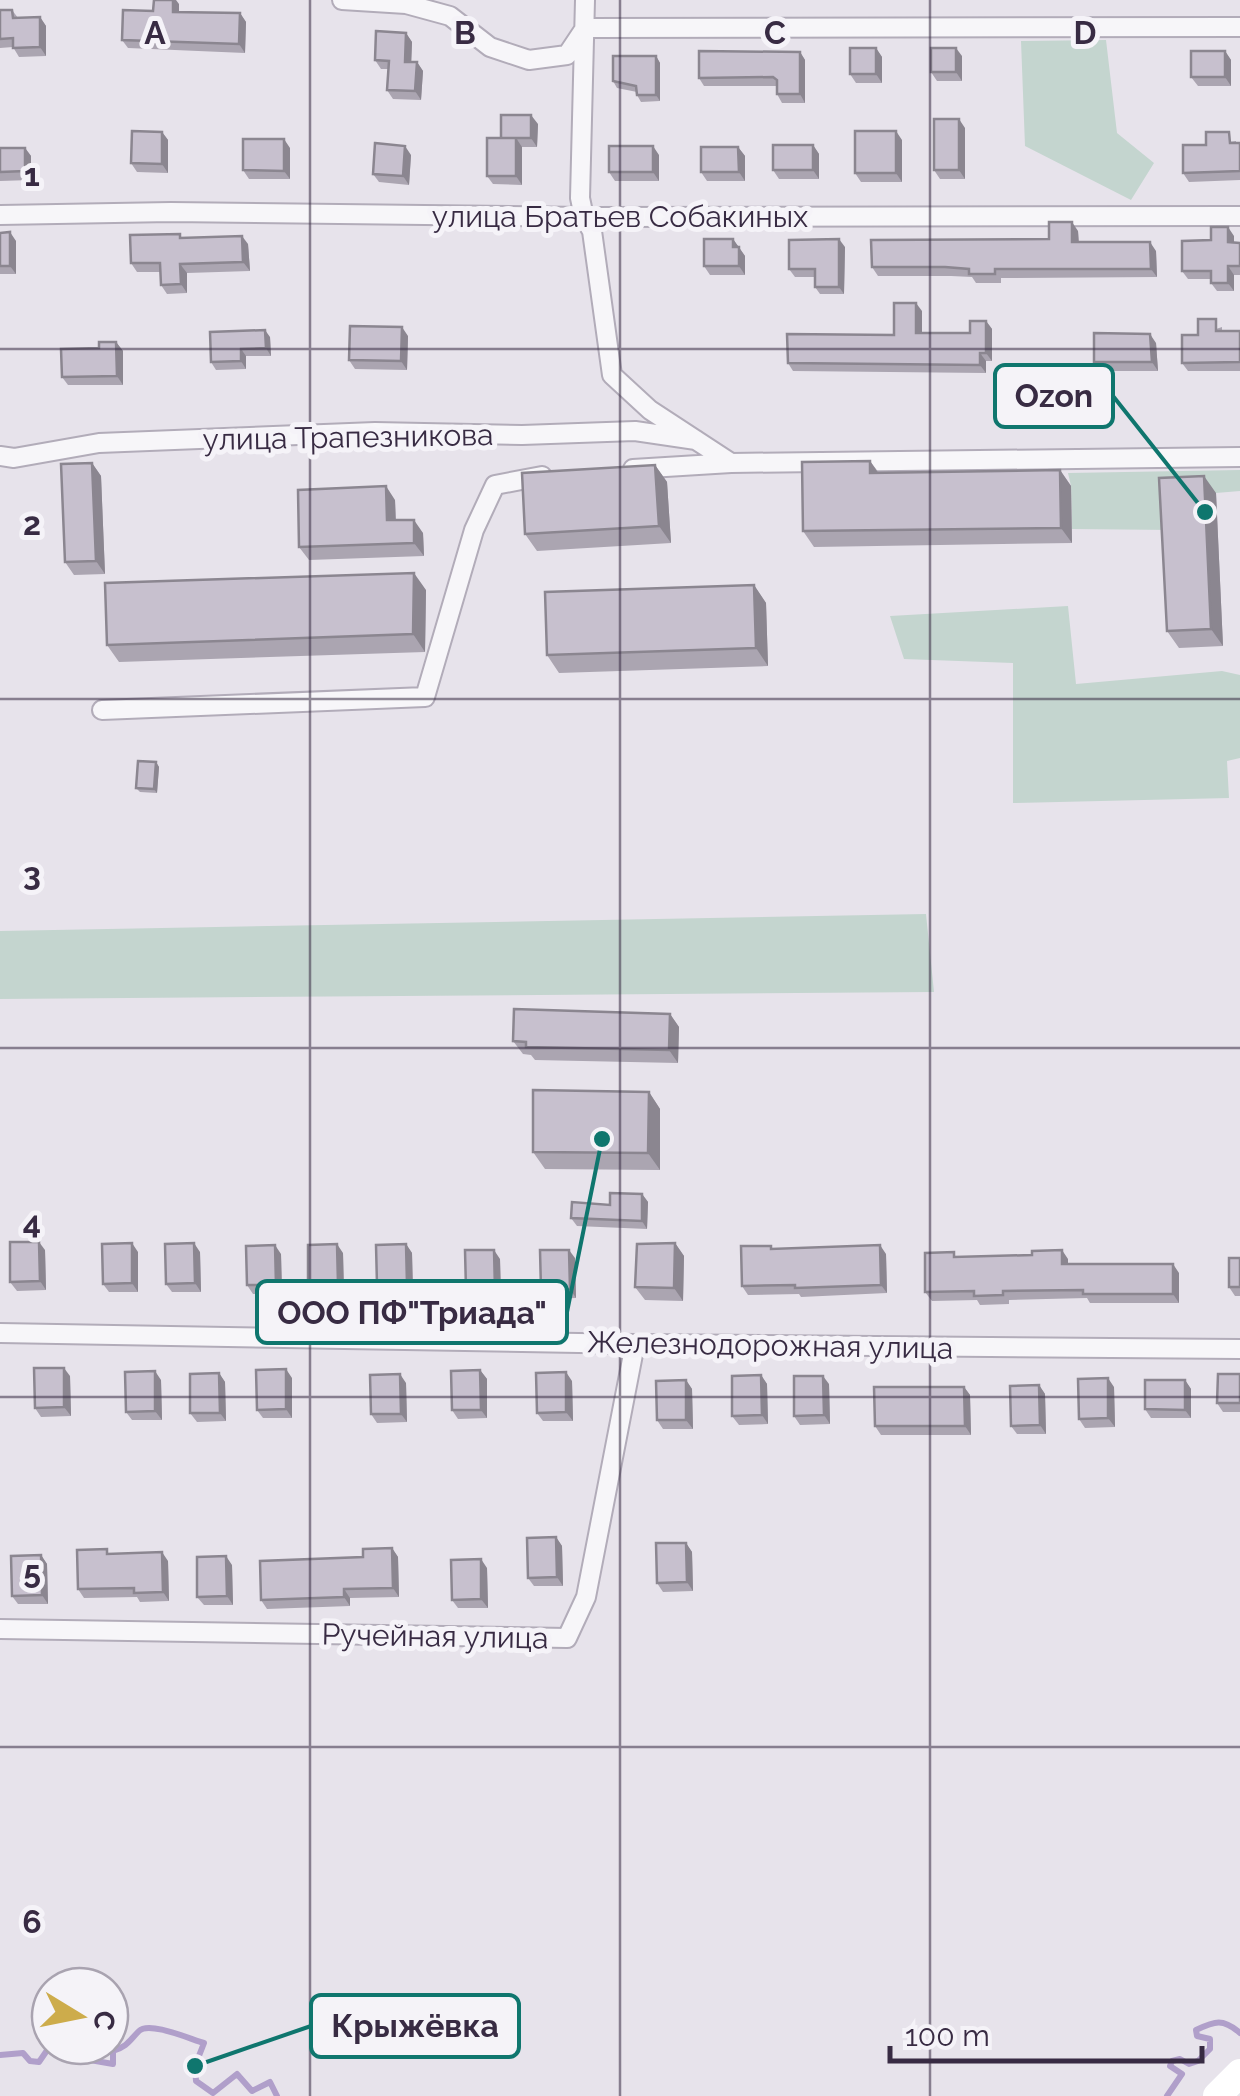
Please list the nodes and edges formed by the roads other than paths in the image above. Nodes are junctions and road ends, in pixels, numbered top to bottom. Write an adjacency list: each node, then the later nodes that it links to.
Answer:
1 (342, 0): 4 (street)
2 (585, 0): 4 (street)
3 (1240, 27): 4 (street)
4 (585, 28): 7 (street)
5 (0, 215): 7 (street, улица Братьев Собакиных)
6 (1240, 216): 7 (street, улица Братьев Собакиных)
7 (584, 217): 8 (street)
8 (696, 440): 9 (street, улица Трапезникова); 11 (street)
9 (0, 456)
10 (1240, 457): 11 (street)
11 (731, 463): 12 (street)
12 (623, 470)
13 (569, 473): 14 (street)
14 (102, 710)
15 (0, 1333): 16 (street, Железнодорожная улица)
16 (634, 1344): 17 (street, Железнодорожная улица); 18 (street, Ручейная улица)
17 (1240, 1349)
18 (0, 1629)
19 (1240, 2072): 20 (street)
20 (1217, 2096)

